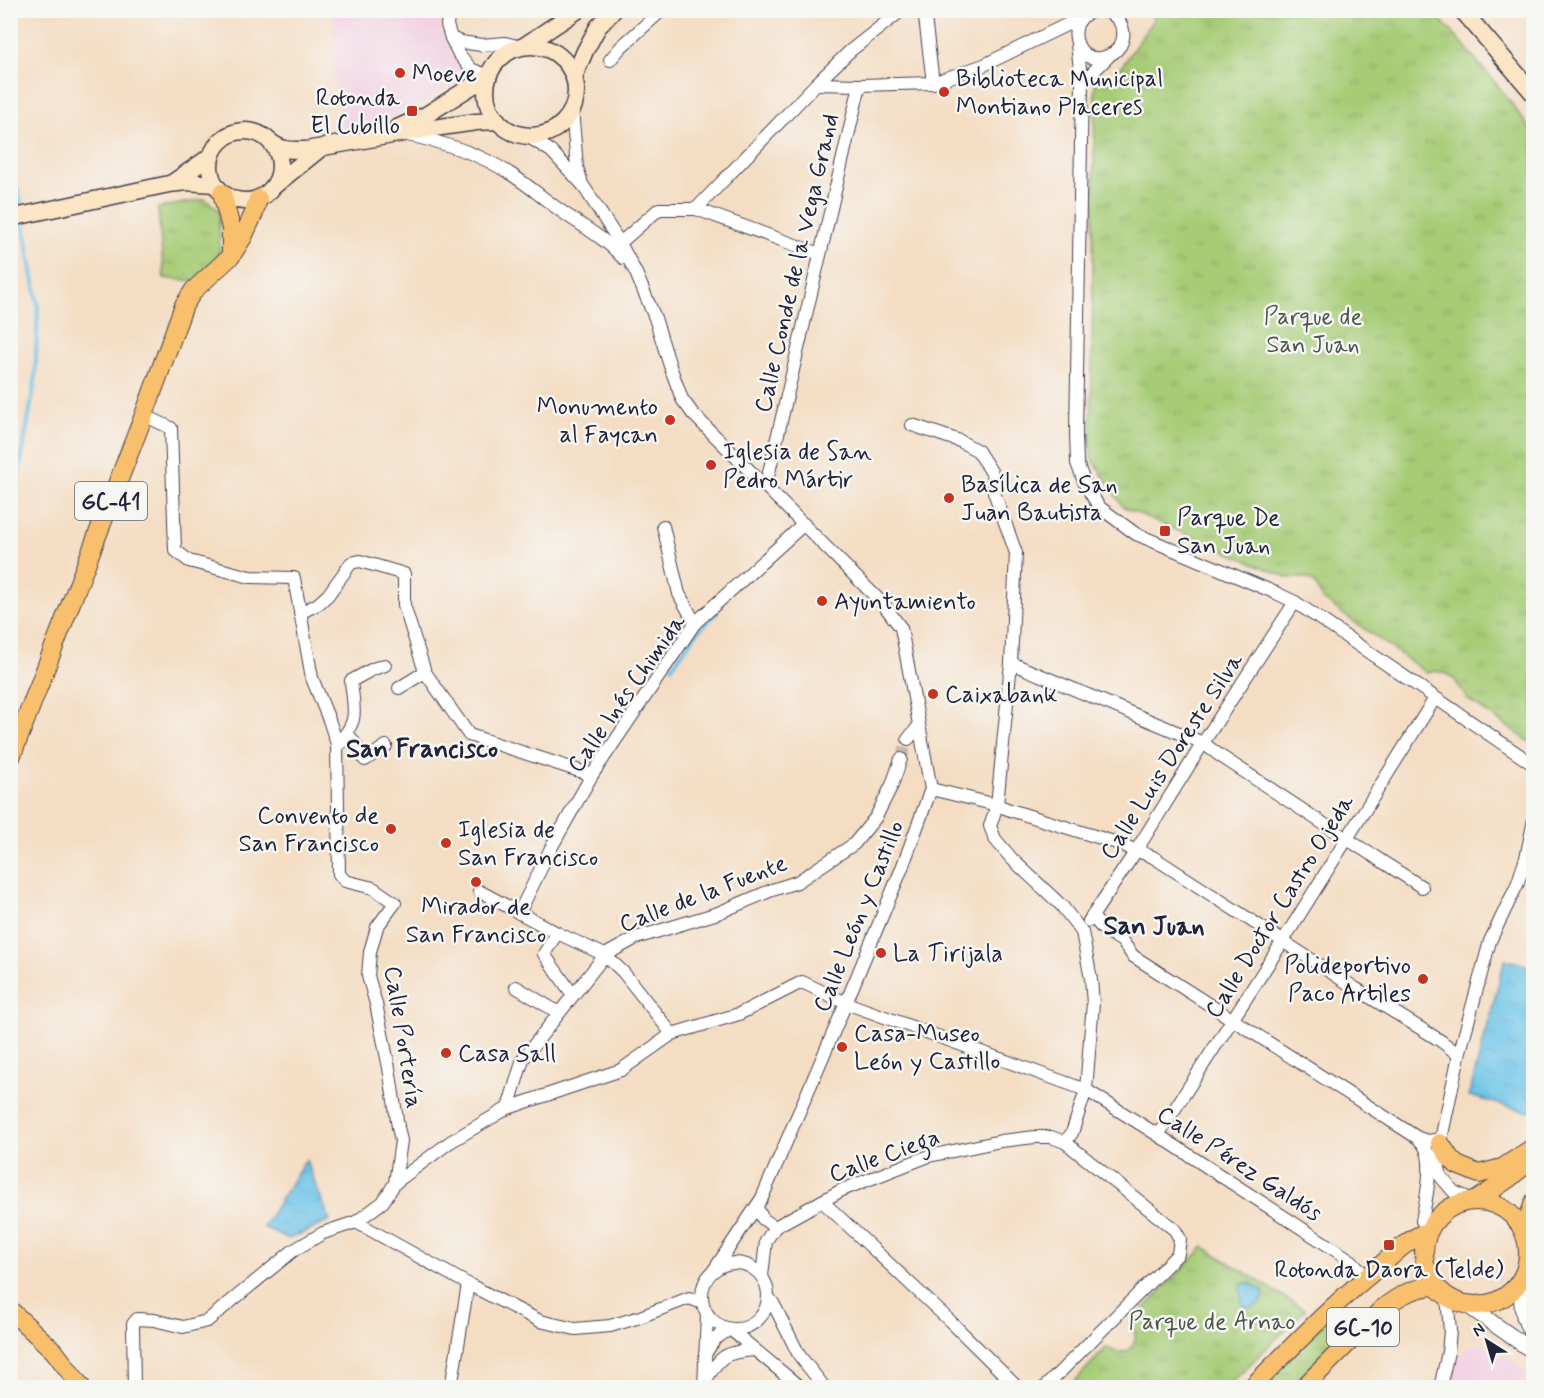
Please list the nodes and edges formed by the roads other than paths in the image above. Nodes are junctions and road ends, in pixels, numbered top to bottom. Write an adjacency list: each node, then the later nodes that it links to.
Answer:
1 (448, 10): 9 (street)
2 (578, 10): 11 (main road)
3 (615, 10): 15 (main road)
4 (662, 10): 13 (street)
5 (902, 10): 18 (street)
6 (924, 10): 16 (street)
7 (1462, 10): 20 (main road)
8 (1098, 13): 10 (street); 12 (street); 16 (street)
9 (451, 38): 11 (street); 14 (street)
10 (1077, 45): 12 (street); 17 (street)
11 (522, 47): 14 (main road); 15 (main road)
12 (1108, 57): 17 (street)
13 (610, 60)
14 (488, 77): 22 (main road); 25 (main road)
15 (574, 77): 21 (main road)
16 (933, 82): 19 (street)
17 (1082, 83): 45 (street)
18 (816, 84): 19 (street); 34 (street)
19 (860, 85): 37 (street, Calle Conde de la Vega Grand)
20 (1533, 94)
21 (572, 109): 24 (main road); 30 (street)
22 (498, 121): 23 (main road); 24 (main road)
23 (401, 134): 25 (main road); 39 (street)
24 (527, 136): 30 (street)
25 (378, 137): 27 (main road)
26 (272, 143): 27 (main road); 28 (main road); 31 (main road)
27 (322, 148): 31 (main road)
28 (211, 156): 29 (main road); 32 (main road)
29 (169, 184): 32 (main road); 35 (main road)
30 (582, 184): 36 (street)
31 (275, 185): 33 (main road)
32 (218, 189): 33 (main road); 38 (main road)
33 (258, 199): 38 (main road, GC-41)
34 (696, 209): 36 (street); 37 (street)
35 (10, 218)
36 (620, 243): 39 (street)
37 (820, 254): 42 (street, Calle Conde de la Vega Grand)
38 (231, 256): 40 (main road, GC-41)
39 (636, 273): 42 (street)
40 (144, 415): 46 (street); 59 (main road, GC-41)
41 (912, 425): 48 (street)
42 (766, 485): 43 (street)
43 (802, 523): 47 (street, Calle Inés Chimida); 53 (street)
44 (663, 526): 47 (street)
45 (1295, 602): 52 (street); 55 (street, Calle Luis Doreste Silva)
46 (300, 613): 50 (street); 56 (street)
47 (695, 623): 61 (street, Calle Inés Chimida)
48 (1011, 663): 55 (street); 63 (street)
49 (385, 665): 56 (street)
50 (425, 672): 51 (street); 61 (street)
51 (399, 688)
52 (1435, 698): 60 (street); 65 (street, Calle Doctor Castro Ojeda)
53 (919, 726): 54 (street); 62 (street)
54 (908, 739)
55 (1203, 743): 65 (street); 66 (street, Calle Luis Doreste Silva)
56 (337, 744): 57 (street); 90 (street, Calle Portería)
57 (386, 746)
58 (901, 759): 74 (street, Calle de la Fuente)
59 (10, 760)
60 (1533, 765)
61 (592, 775): 69 (street, Calle Inés Chimida)
62 (931, 789): 63 (street); 77 (street, Calle León y Castillo)
63 (997, 805): 66 (street); 71 (street)
64 (1533, 820): 81 (street)
65 (1347, 839): 67 (street); 73 (street, Calle Doctor Castro Ojeda)
66 (1136, 851): 70 (street, Calle Luis Doreste Silva); 73 (street)
67 (1422, 887)
68 (479, 891): 69 (street)
69 (519, 913): 72 (street)
70 (1092, 916): 71 (street, Calle Luis Doreste Silva); 79 (street)
71 (1082, 932): 82 (street)
72 (557, 933): 74 (street); 76 (street)
73 (1283, 941): 79 (street, Calle Doctor Castro Ojeda); 81 (street)
74 (605, 955): 76 (street); 80 (street)
75 (516, 987): 78 (street)
76 (573, 995): 78 (street)
77 (846, 1003): 80 (street, Calle Pérez Galdós); 82 (street, Calle Pérez Galdós); 94 (street, Calle León y Castillo)
78 (559, 1013): 83 (street)
79 (1232, 1019): 84 (street, Calle Doctor Castro Ojeda); 85 (street)
80 (672, 1034): 83 (street)
81 (1459, 1055): 86 (street)
82 (1086, 1090): 84 (street, Calle Pérez Galdós); 87 (street)
83 (508, 1108): 90 (street)
84 (1158, 1135): 101 (street, Calle Pérez Galdós)
85 (1418, 1138): 86 (street); 97 (street)
86 (1441, 1141): 88 (main road); 91 (street)
87 (1065, 1142): 92 (street, Calle Ciega); 121 (street)
88 (1533, 1147)
89 (1533, 1158): 91 (main road, GC-10)
90 (395, 1183): 95 (street)
91 (1475, 1200): 97 (main road, GC-10); 98 (main road)
92 (822, 1201): 96 (street, Calle Ciega); 120 (street)
93 (1533, 1202): 98 (main road)
94 (757, 1208): 96 (street); 99 (street, Calle León y Castillo)
95 (356, 1222): 103 (street); 116 (street)
96 (775, 1227): 100 (street)
97 (1428, 1231): 101 (main road, GC-10); 104 (main road)
98 (1524, 1231): 102 (main road)
99 (714, 1270): 100 (street); 107 (street)
100 (762, 1276): 105 (street)
101 (1366, 1277): 122 (main road, GC-10)
102 (1522, 1278): 106 (main road); 110 (street)
103 (468, 1284): 107 (street); 117 (street)
104 (1441, 1291): 106 (main road); 123 (main road, GC-10); 124 (street)
105 (769, 1298): 109 (street); 119 (street)
106 (1467, 1305): 112 (street)
107 (705, 1308): 109 (street); 113 (street)
108 (10, 1310): 114 (main road)
109 (730, 1329): 111 (street); 113 (street)
110 (1533, 1334)
111 (754, 1350): 115 (street); 118 (street)
112 (1533, 1352)
113 (705, 1354): 115 (street)
114 (77, 1384)
115 (704, 1385)
116 (134, 1388)
117 (451, 1388)
118 (801, 1388)
119 (825, 1388)
120 (1018, 1388)
121 (1044, 1388)
122 (1251, 1388)
123 (1303, 1388)
124 (1440, 1388)

